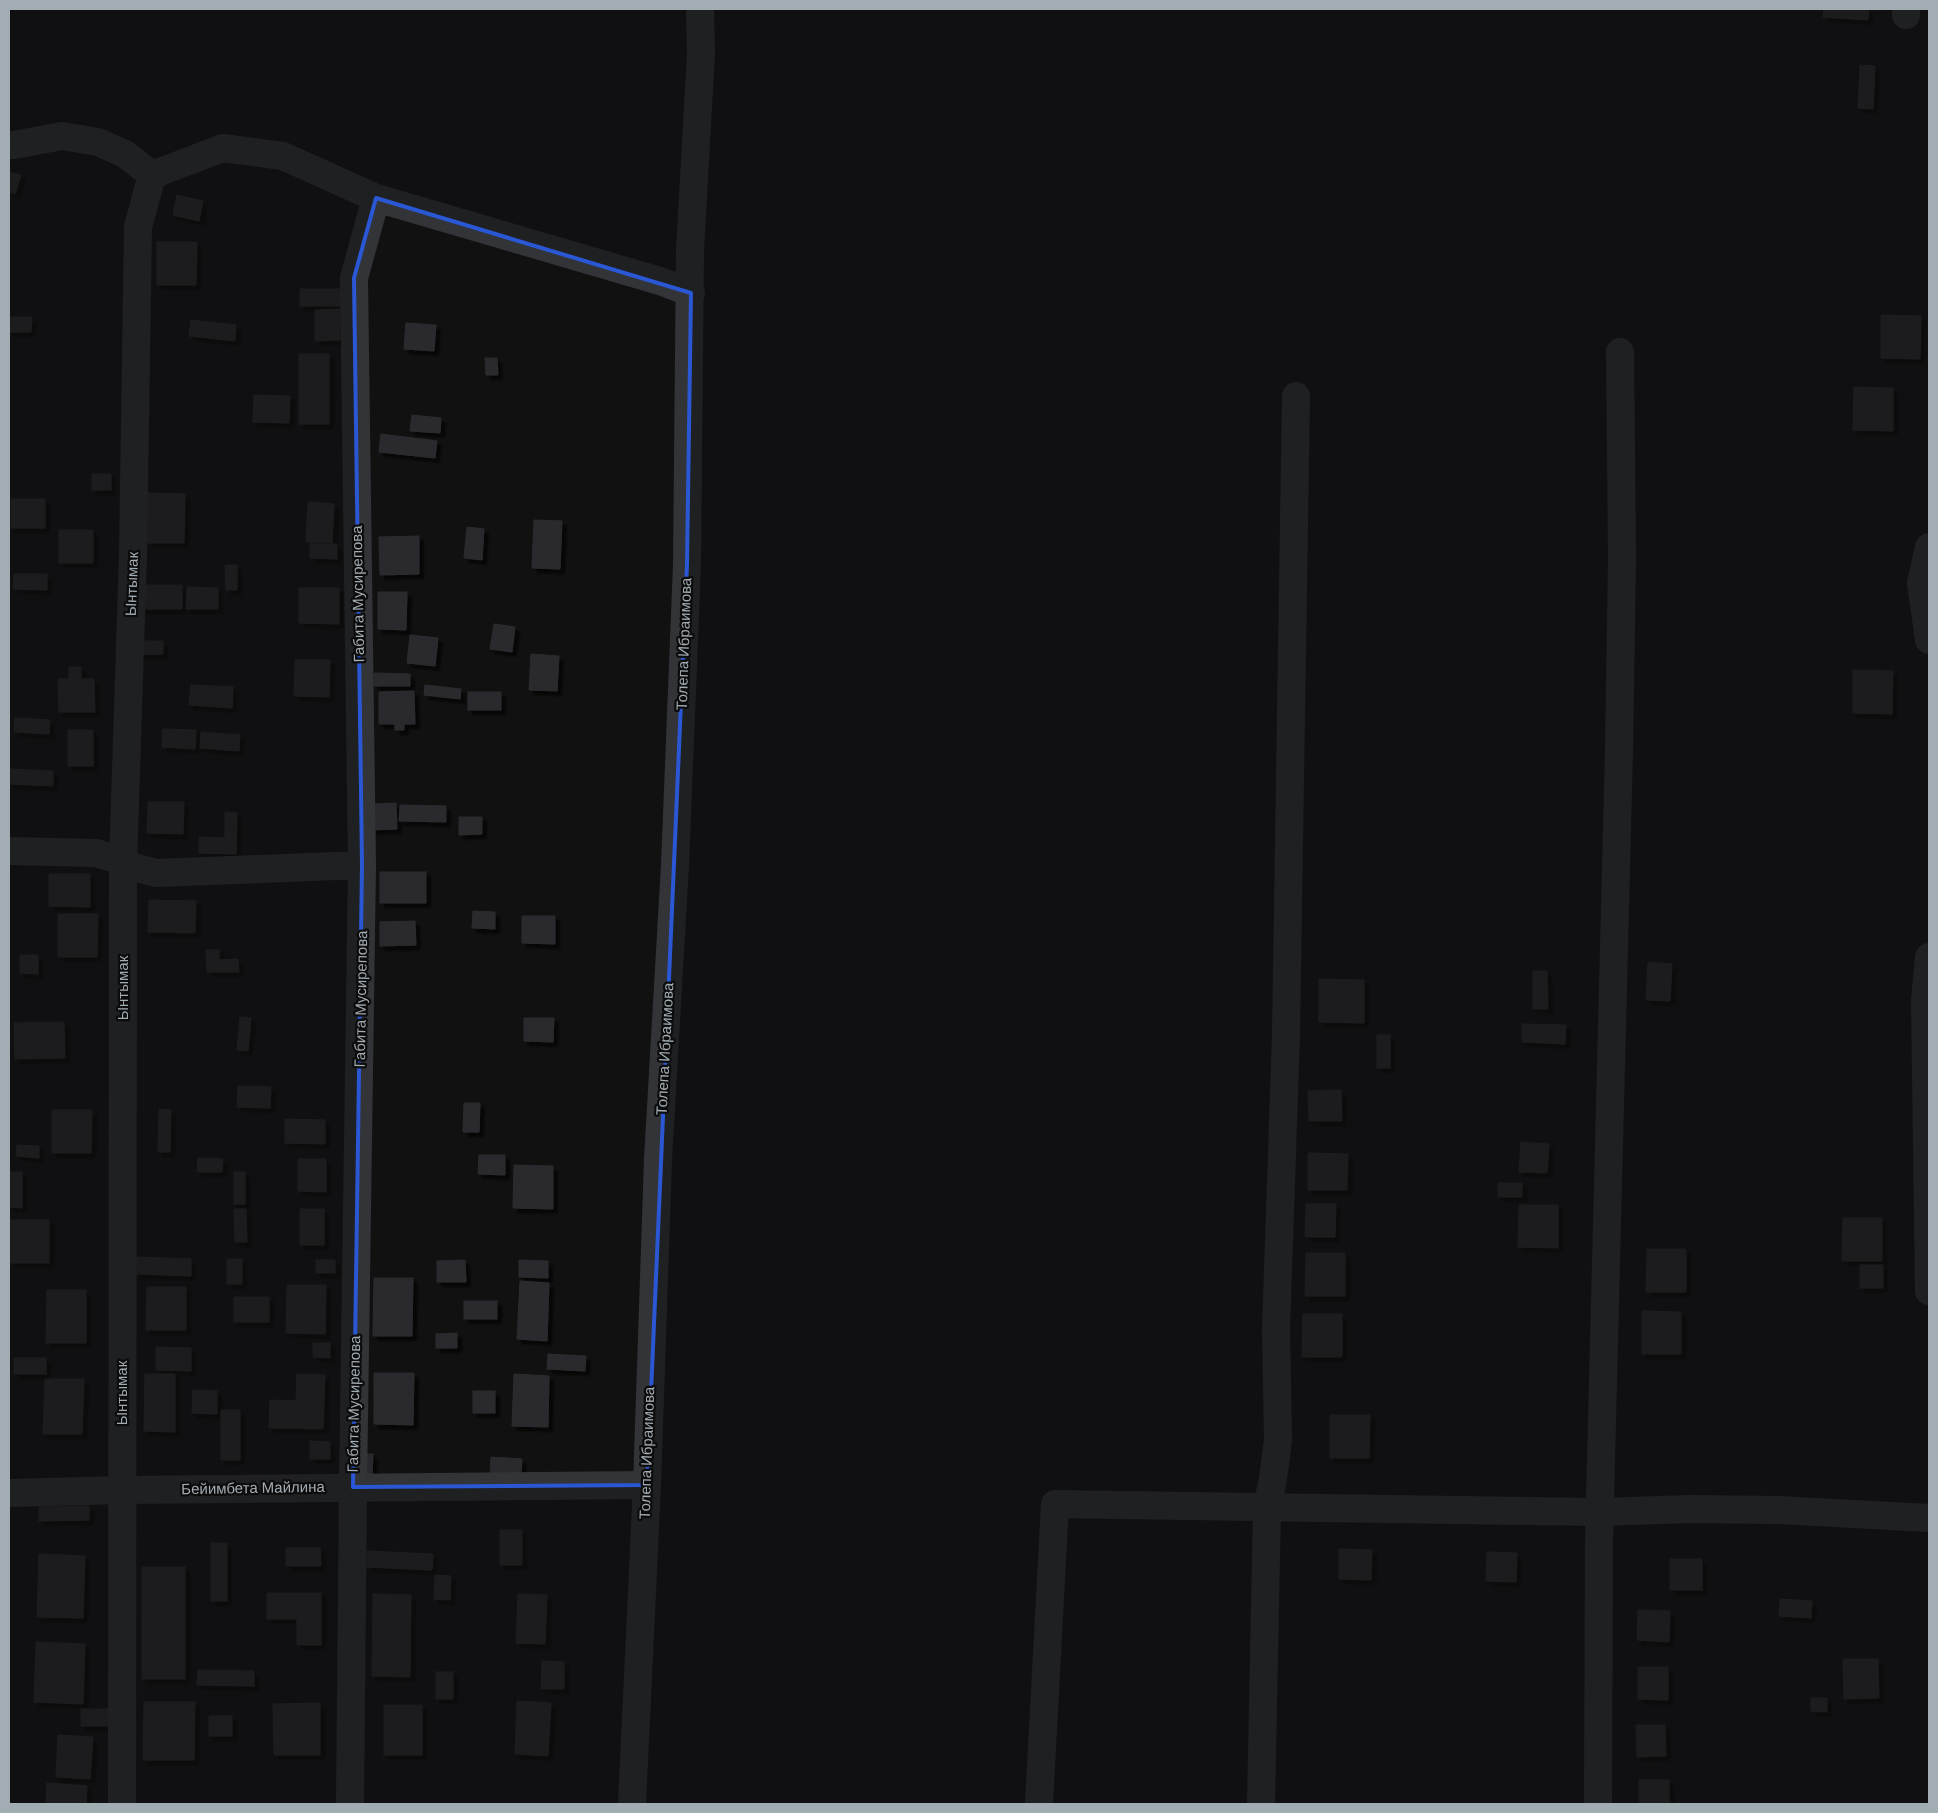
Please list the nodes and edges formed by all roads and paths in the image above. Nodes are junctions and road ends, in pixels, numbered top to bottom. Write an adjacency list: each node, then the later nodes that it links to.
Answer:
1 (700, 9): 5 (street, Толепа Ибраимова)
2 (9, 145): 3 (street)
3 (152, 175): 4 (street); 11 (street, Ынтымак)
4 (376, 198): 5 (street); 12 (street, Габита Мусирепова)
5 (690, 280): 15 (street, Толепа Ибраимова)
6 (1620, 352): 20 (street)
7 (1296, 396): 19 (street)
8 (1929, 546): 9 (street)
9 (1929, 640)
10 (9, 851): 11 (street)
11 (123, 862): 12 (street); 17 (street, Ынтымак)
12 (362, 865): 16 (street, Габита Мусирепова)
13 (1929, 957): 14 (street)
14 (1929, 1292)
15 (646, 1485): 16 (street, Бейимбета Майлина); 24 (street, Толепа Ибраимова)
16 (353, 1488): 17 (street, Бейимбета Майлина); 23 (street, Габита Мусирепова)
17 (122, 1490): 18 (street, Бейимбета Майлина); 22 (street, Ынтымак)
18 (9, 1493)
19 (1266, 1507): 20 (street); 25 (street); 26 (street)
20 (1600, 1512): 21 (street); 27 (street)
21 (1929, 1518)
22 (122, 1804)
23 (350, 1804)
24 (632, 1804)
25 (1039, 1804)
26 (1261, 1804)
27 (1598, 1804)

